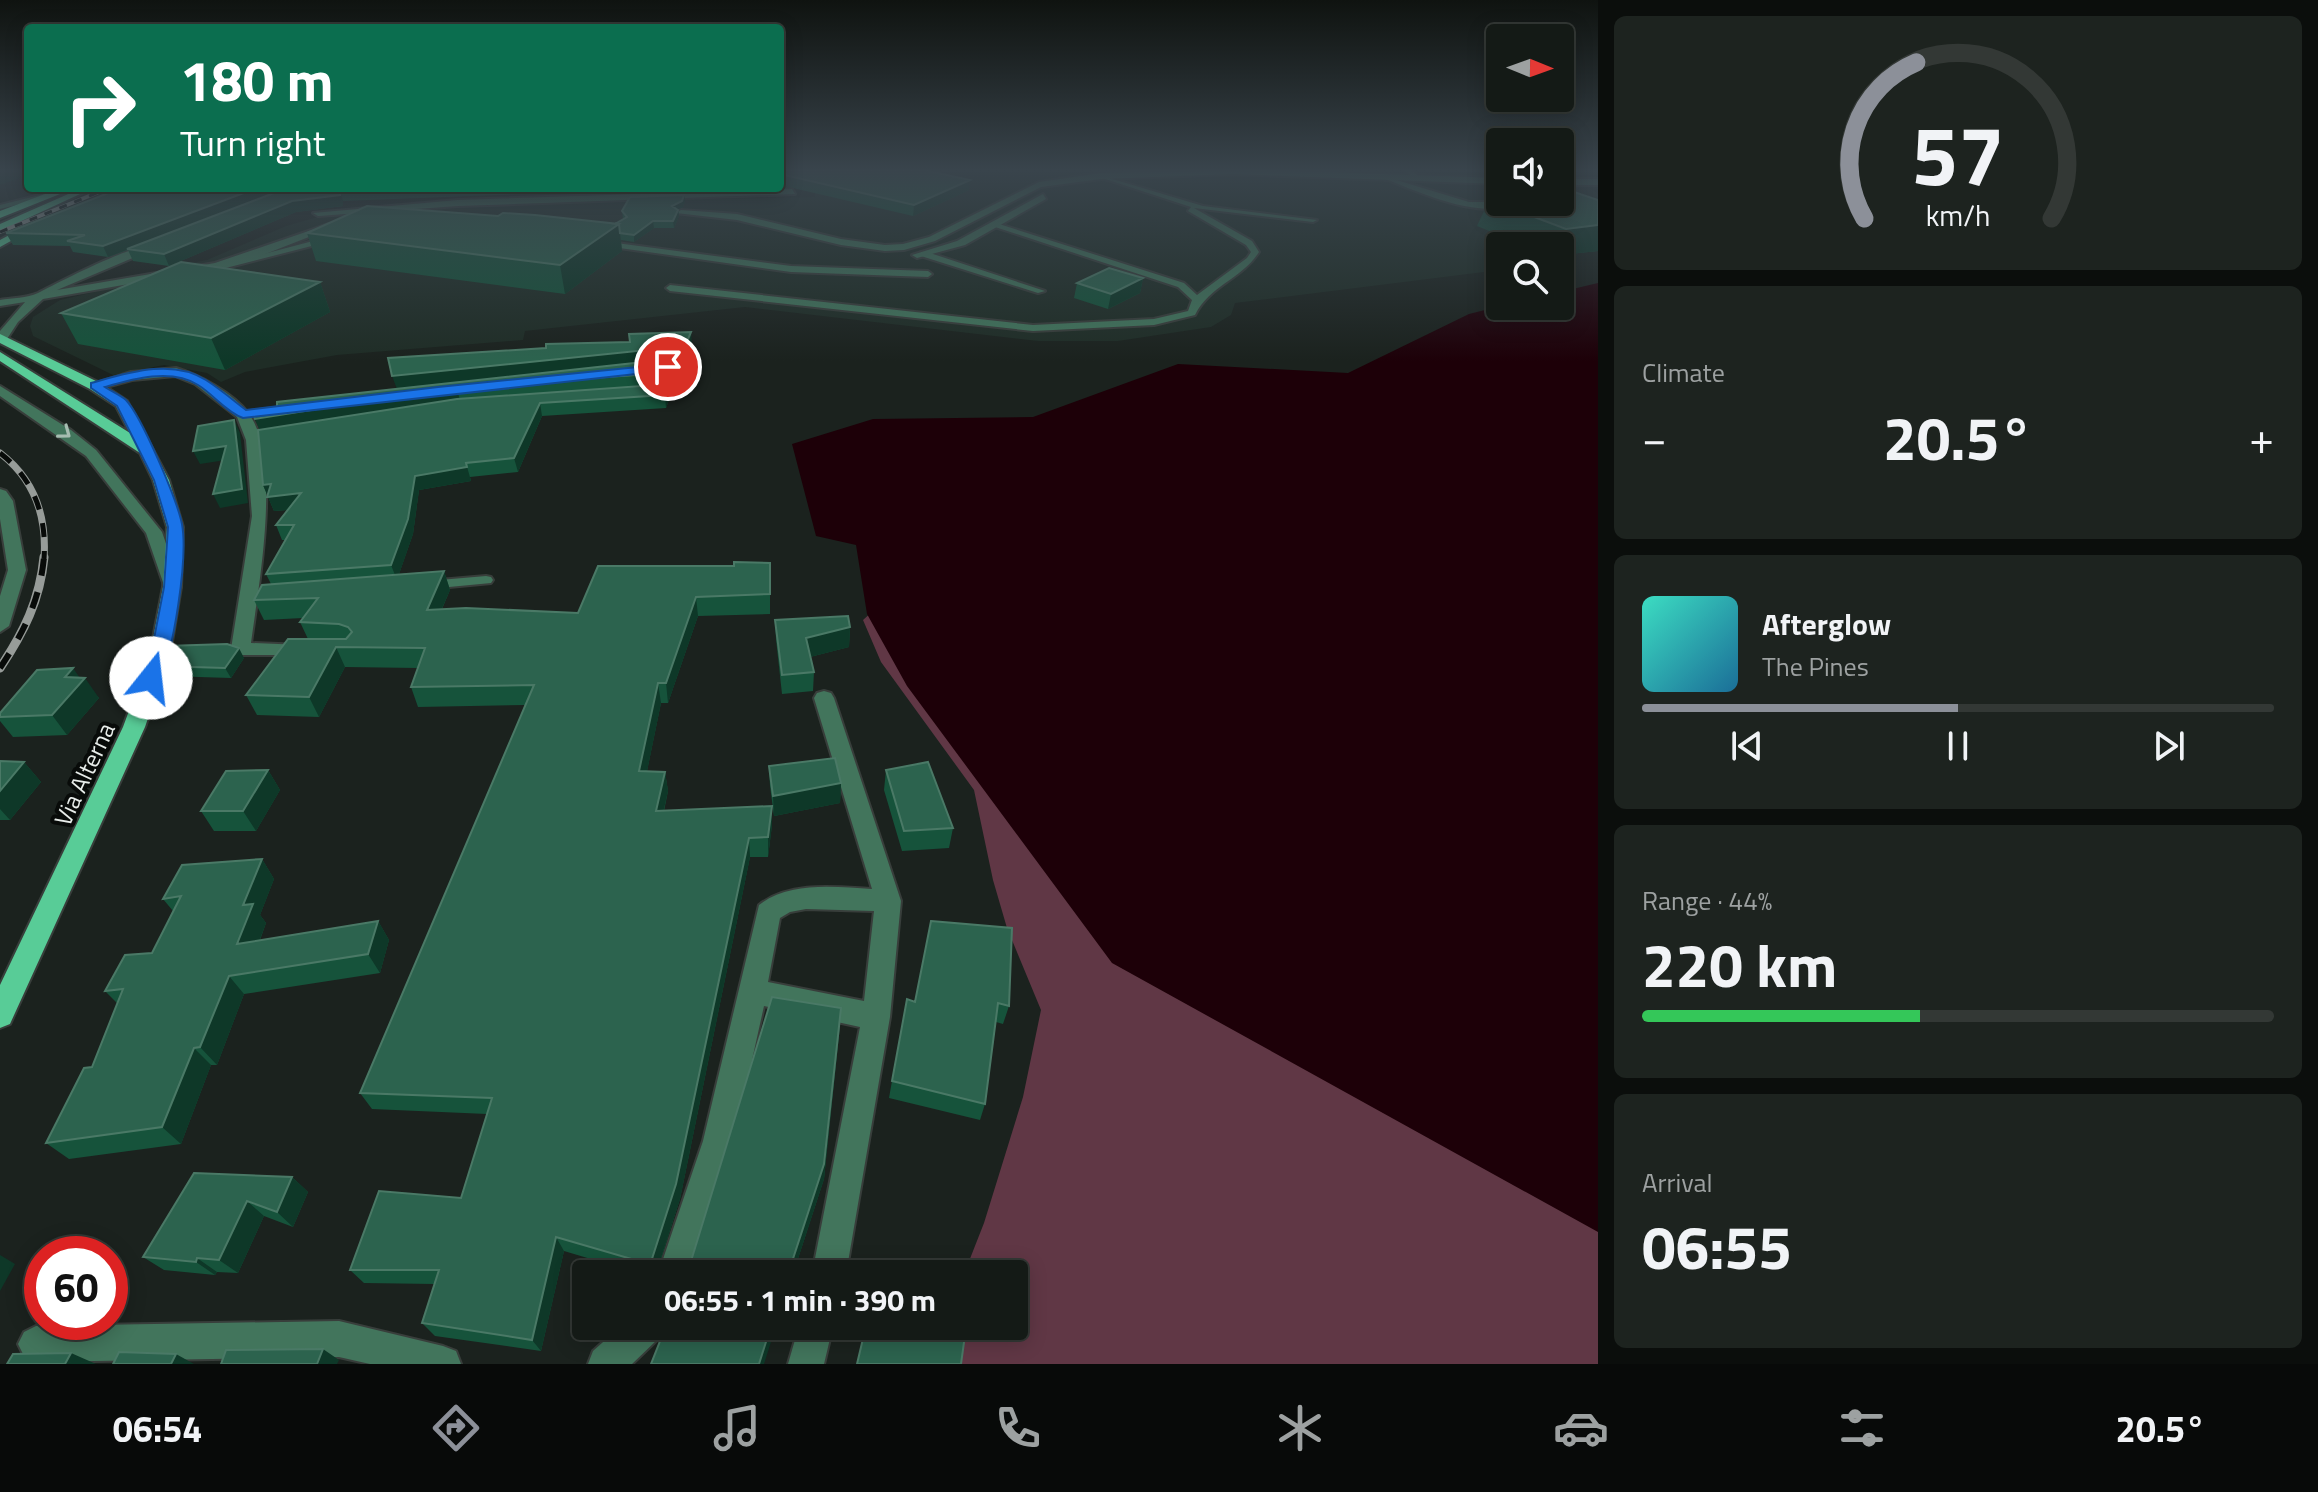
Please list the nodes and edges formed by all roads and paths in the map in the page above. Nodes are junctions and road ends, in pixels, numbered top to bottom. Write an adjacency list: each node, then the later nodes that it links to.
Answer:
1 (20, 234): 13 (main road)
2 (281, 234): 15 (street)
3 (314, 234): 15 (street)
4 (762, 234): 14 (street)
5 (809, 234): 6 (street)
6 (943, 234)
7 (978, 234): 14 (street)
8 (1020, 234): 21 (lane)
9 (1233, 234): 21 (lane)
10 (340, 236): 15 (lane)
11 (174, 239): 20 (street)
12 (595, 242): 16 (lane)
13 (0, 244)
14 (924, 254): 18 (lane)
15 (197, 268): 20 (street)
16 (928, 274)
17 (670, 288): 21 (lane)
18 (1041, 291)
19 (0, 294): 20 (street)
20 (43, 295): 22 (street); 23 (street)
21 (1197, 300)
22 (0, 303)
23 (0, 338): 25 (main road, Via Alterna)
24 (0, 356): 29 (main road, Via Alterna)
25 (95, 386): 28 (street); 29 (main road, Via Alterna)
26 (0, 390): 33 (street, one-way to 33)
27 (303, 407): 28 (lane)
28 (243, 415): 35 (street)
29 (146, 452): 33 (main road, Via Alterna)
30 (0, 494): 34 (street)
31 (486, 580): 32 (lane)
32 (411, 586)
33 (172, 587): 39 (main road, Via Alterna)
34 (0, 626)
35 (319, 651)
36 (824, 698): 37 (street)
37 (888, 901): 38 (street); 40 (street)
38 (754, 991): 40 (street); 41 (street)
39 (0, 1015)
40 (876, 1017): 42 (street)
41 (680, 1260)
42 (832, 1260)
43 (632, 1340): 47 (street)
44 (812, 1340): 48 (street)
45 (36, 1344): 46 (street)
46 (443, 1364)
47 (606, 1364)
48 (806, 1364)

